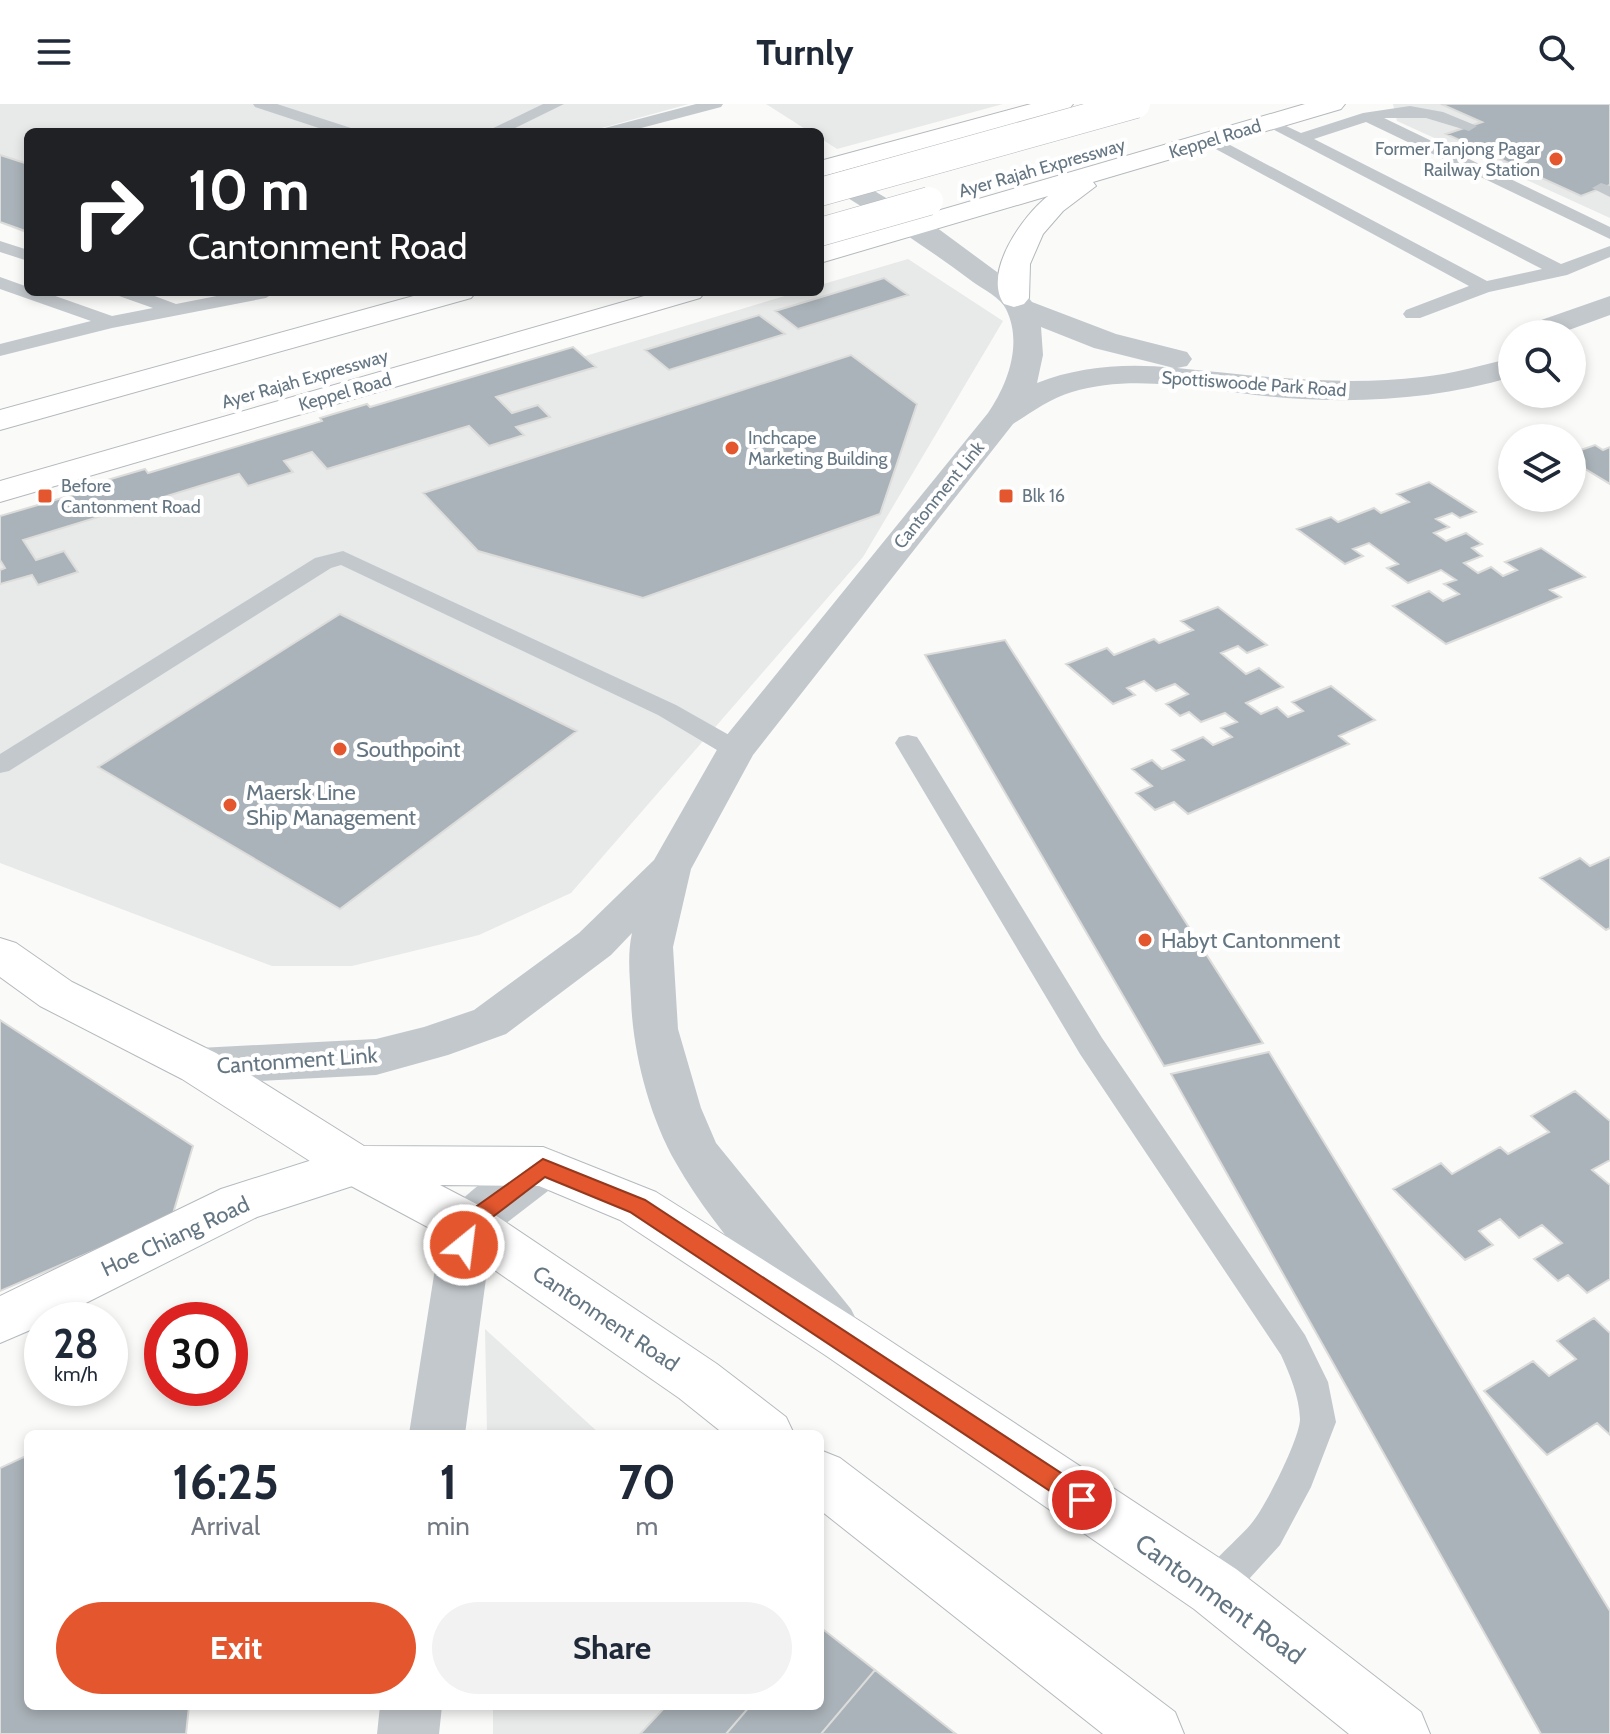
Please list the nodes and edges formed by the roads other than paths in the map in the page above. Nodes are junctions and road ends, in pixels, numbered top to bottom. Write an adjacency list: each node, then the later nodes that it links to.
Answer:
1 (261, 104): 10 (lane)
2 (556, 104): 11 (lane)
3 (715, 104): 12 (lane)
4 (1136, 104): 18 (main road, Ayer Rajah Expressway, bridge)
5 (1332, 104): 7 (main road, Keppel Road)
6 (1056, 105): 16 (main road)
7 (1266, 114): 13 (lane); 14 (main road, Keppel Road); 20 (main road, Ayer Rajah Expressway, bridge)
8 (1368, 117): 9 (lane); 13 (lane); 21 (lane)
9 (1469, 126)
10 (336, 128)
11 (502, 128)
12 (622, 128)
13 (1302, 138): 26 (lane)
14 (1209, 141): 15 (main road, Keppel Road); 28 (lane)
15 (1132, 164): 19 (main road, Keppel Road); 37 (main road)
16 (824, 169)
17 (824, 172): 19 (street)
18 (824, 191)
19 (915, 227): 24 (main road, Keppel Road); 37 (street)
20 (824, 231)
21 (1610, 234)
22 (0, 246): 25 (lane)
23 (1610, 251): 26 (lane)
24 (824, 253)
25 (24, 255)
26 (1560, 271): 28 (lane)
27 (0, 283): 29 (lane)
28 (1484, 287): 40 (lane)
29 (24, 291)
30 (37, 296): 42 (lane)
31 (137, 296): 39 (lane)
32 (246, 296): 39 (lane)
33 (354, 296): 50 (main road)
34 (447, 296): 52 (main road, Ayer Rajah Expressway)
35 (596, 296): 53 (main road, Ayer Rajah Expressway)
36 (676, 296): 54 (main road, Keppel Road)
37 (1019, 303): 47 (street, Spottiswoode Park Road); 51 (street, Cantonment Link)
38 (1610, 305): 41 (street)
39 (174, 310): 42 (lane)
40 (1413, 314)
41 (1568, 320)
42 (111, 322): 45 (lane)
43 (12, 330): 45 (lane)
44 (1610, 331): 46 (street)
45 (36, 339): 48 (lane)
46 (1586, 340)
47 (1498, 345)
48 (0, 350)
49 (1498, 371): 51 (street, Spottiswoode Park Road)
50 (0, 393)
51 (1002, 417): 56 (street, Cantonment Link)
52 (0, 420)
53 (0, 467)
54 (0, 492)
55 (908, 743): 69 (lane)
56 (736, 750): 57 (lane); 58 (street, Cantonment Link)
57 (0, 765)
58 (670, 869): 60 (street, Cantonment Link); 65 (street, Cantonment Link)
59 (0, 954): 60 (main road, Cantonment Road)
60 (199, 1066): 61 (main road, Cantonment Road)
61 (356, 1165): 62 (main road, Cantonment Road); 63 (main road, Cantonment Road); 64 (main road, Hoe Chiang Road)
62 (543, 1167): 63 (street); 65 (main road, Cantonment Road)
63 (468, 1224): 66 (street); 67 (main road, Cantonment Road)
64 (0, 1321)
65 (844, 1339): 69 (main road, Cantonment Road)
66 (438, 1430)
67 (761, 1430)
68 (824, 1479): 72 (main road)
69 (1215, 1589): 73 (main road, Cantonment Road)
70 (411, 1710): 71 (street)
71 (408, 1734)
72 (1153, 1734)
73 (1399, 1734)

